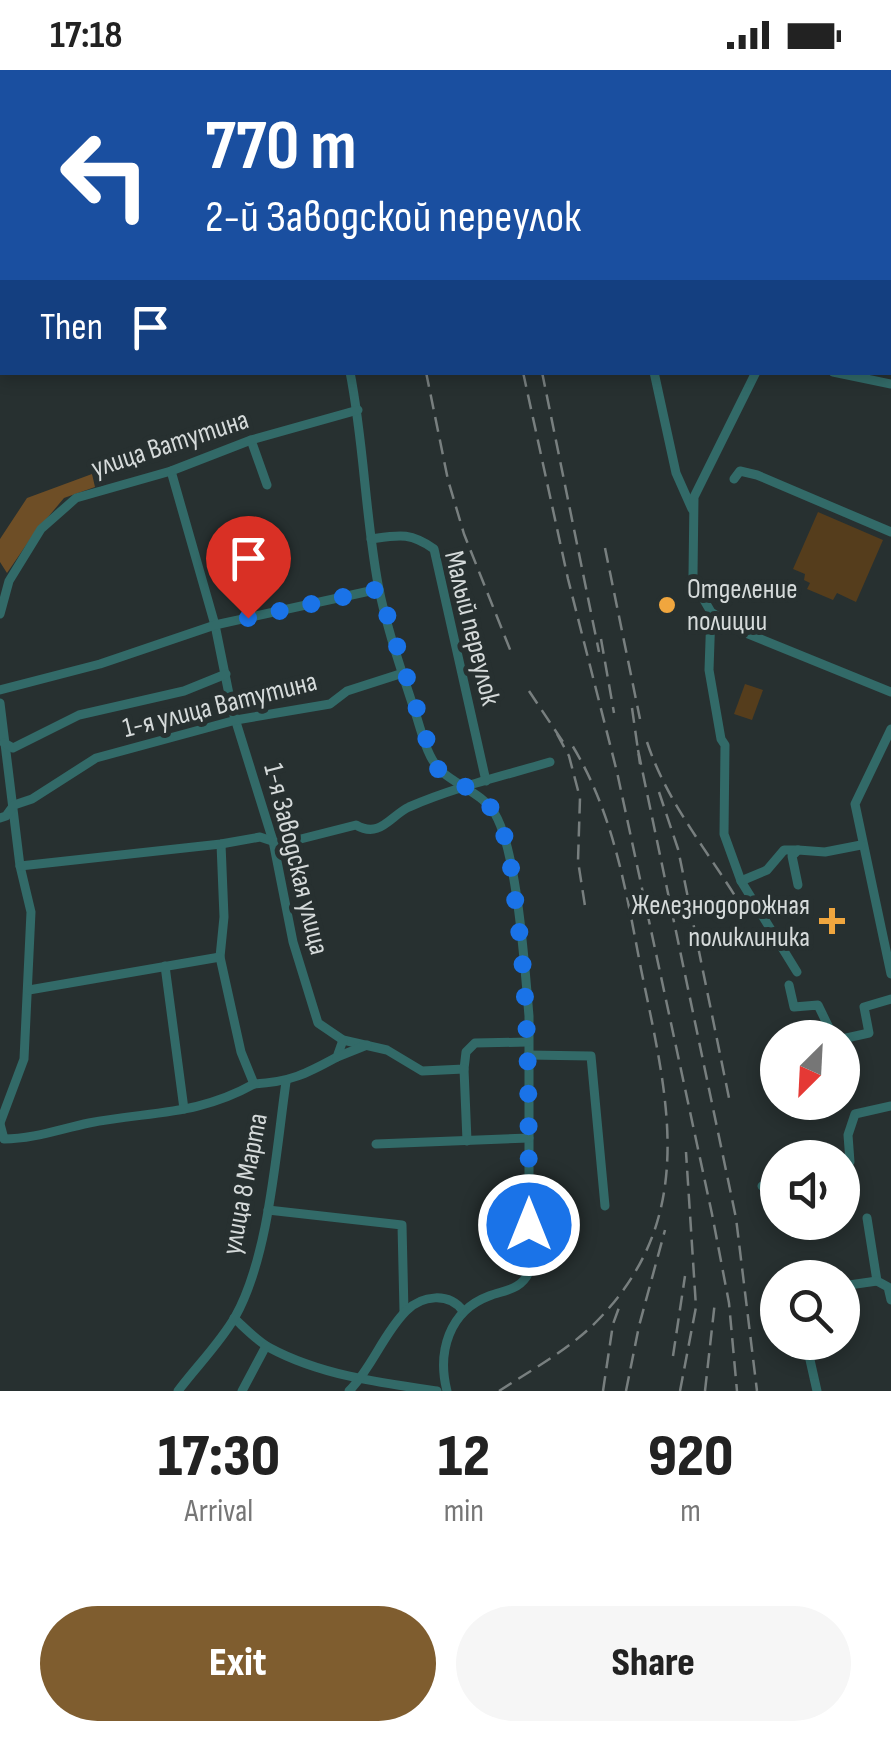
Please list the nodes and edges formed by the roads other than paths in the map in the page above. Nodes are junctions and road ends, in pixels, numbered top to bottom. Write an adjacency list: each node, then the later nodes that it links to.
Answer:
1 (351, 375): 6 (street)
2 (655, 375): 11 (street)
3 (755, 375): 11 (street)
4 (848, 375): 5 (street)
5 (891, 384)
6 (358, 410): 7 (street, улица Ватутина); 13 (street)
7 (250, 440): 8 (street, улица Ватутина); 10 (street)
8 (171, 471): 15 (street, улица Ватутина); 19 (street, 1-я Заводская улица)
9 (737, 475): 12 (street)
10 (266, 485)
11 (693, 512): 17 (street)
12 (891, 532)
13 (371, 538): 16 (street); 29 (street, Малый переулок)
14 (0, 569): 15 (street)
15 (9, 581): 18 (street, улица Ватутина)
16 (379, 589): 19 (street); 20 (street)
17 (712, 612): 23 (street); 38 (street)
18 (0, 614)
19 (215, 624): 21 (street, 1-я Заводская улица); 22 (street)
20 (403, 673): 25 (street, 1-я улица Ватутина); 30 (street)
21 (226, 674): 25 (street, 1-я Заводская улица); 27 (street)
22 (0, 690)
23 (891, 692)
24 (0, 703): 27 (street)
25 (236, 720): 31 (street, 1-я улица Ватутина); 33 (street, 1-я Заводская улица)
26 (891, 729): 35 (street)
27 (2, 744): 31 (street)
28 (550, 762): 29 (street)
29 (486, 780): 30 (street)
30 (464, 787): 33 (street); 50 (street)
31 (14, 805): 32 (street, 1-я улица Ватутина); 37 (street)
32 (0, 818)
33 (274, 841): 34 (street); 49 (street, 1-я Заводская улица)
34 (221, 844): 37 (street); 40 (street)
35 (861, 845): 36 (street); 43 (street)
36 (798, 850): 38 (street); 39 (street)
37 (20, 866): 45 (street)
38 (741, 881): 42 (street)
39 (798, 885)
40 (220, 958): 41 (street); 56 (street)
41 (164, 966): 45 (street); 58 (street)
42 (796, 972)
43 (891, 974)
44 (789, 985): 47 (street)
45 (29, 990): 59 (street)
46 (891, 998): 48 (street)
47 (826, 1020)
48 (860, 1035)
49 (342, 1040): 51 (street); 53 (street)
50 (528, 1042): 52 (street); 54 (street)
51 (371, 1044): 53 (street); 54 (street)
52 (528, 1055): 60 (street); 64 (street)
53 (336, 1057): 55 (street)
54 (464, 1069): 61 (street)
55 (286, 1082): 56 (street); 65 (street, улица 8 Марта)
56 (254, 1084): 58 (street)
57 (891, 1106): 62 (street)
58 (184, 1109): 59 (street)
59 (0, 1124)
60 (528, 1138): 61 (street); 70 (street)
61 (467, 1140): 63 (street)
62 (848, 1140)
63 (376, 1144)
64 (605, 1206)
65 (268, 1210): 71 (street); 72 (street, улица 8 Марта)
66 (867, 1218): 67 (street)
67 (877, 1281): 68 (street); 69 (street)
68 (860, 1283)
69 (891, 1300)
70 (463, 1310): 71 (street); 80 (street)
71 (404, 1312): 75 (street)
72 (234, 1318): 73 (street); 76 (street, улица 8 Марта)
73 (266, 1346): 75 (street); 77 (street)
74 (810, 1360): 81 (street)
75 (361, 1379): 78 (street); 79 (street)
76 (178, 1391)
77 (242, 1391)
78 (349, 1391)
79 (436, 1391)
80 (447, 1391)
81 (817, 1391)

